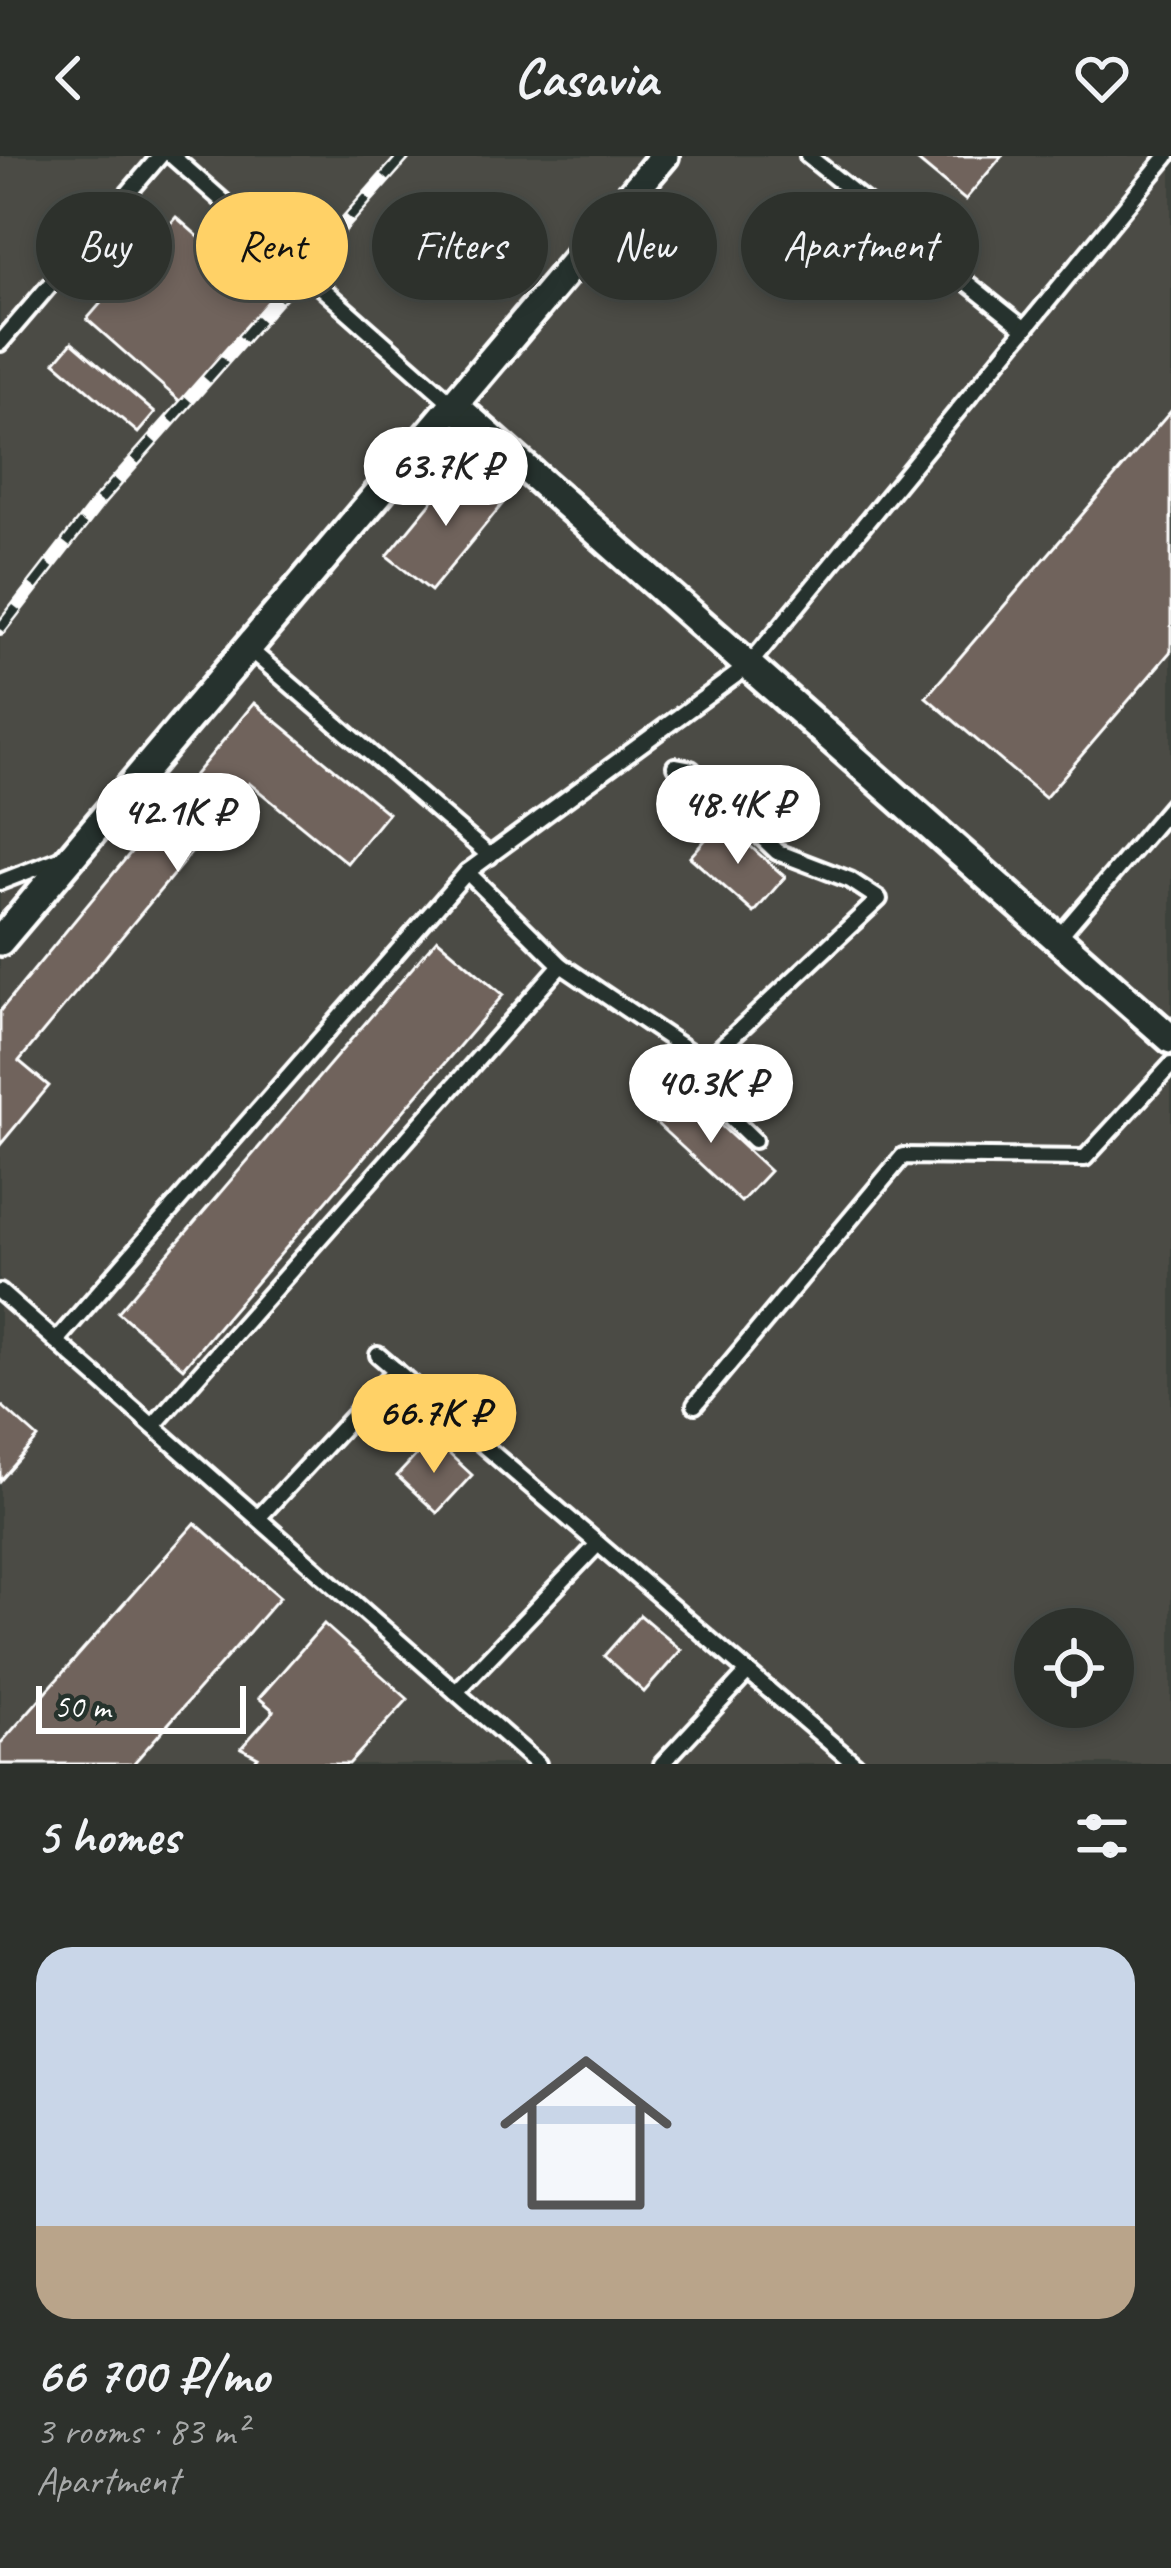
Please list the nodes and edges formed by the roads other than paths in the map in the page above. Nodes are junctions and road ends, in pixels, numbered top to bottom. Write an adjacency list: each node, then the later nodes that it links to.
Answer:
1 (160, 156): 7 (lane)
2 (172, 156): 8 (lane)
3 (664, 156): 8 (street)
4 (808, 156): 6 (lane)
5 (1167, 156): 6 (lane)
6 (1024, 329): 10 (lane)
7 (0, 343)
8 (454, 405): 9 (street); 10 (street)
9 (248, 648): 13 (street); 14 (lane)
10 (748, 665): 14 (lane); 17 (street)
11 (675, 766): 21 (lane)
12 (1171, 806): 17 (lane)
13 (74, 854): 16 (lane); 18 (street)
14 (490, 856): 15 (lane)
15 (467, 872): 19 (lane); 25 (lane)
16 (0, 882)
17 (1057, 939): 20 (street)
18 (0, 941)
19 (561, 965): 21 (lane); 29 (lane)
20 (1171, 1039)
21 (705, 1062): 23 (lane)
22 (1171, 1065): 28 (lane)
23 (754, 1140)
24 (0, 1292): 25 (lane)
25 (56, 1341): 29 (lane)
26 (378, 1355): 27 (lane)
27 (396, 1370): 30 (lane); 31 (lane)
28 (695, 1405)
29 (153, 1426): 30 (lane)
30 (258, 1518): 33 (lane)
31 (598, 1544): 32 (lane); 33 (lane)
32 (748, 1672): 35 (lane); 36 (lane)
33 (456, 1692): 34 (lane)
34 (538, 1764)
35 (662, 1764)
36 (855, 1764)

